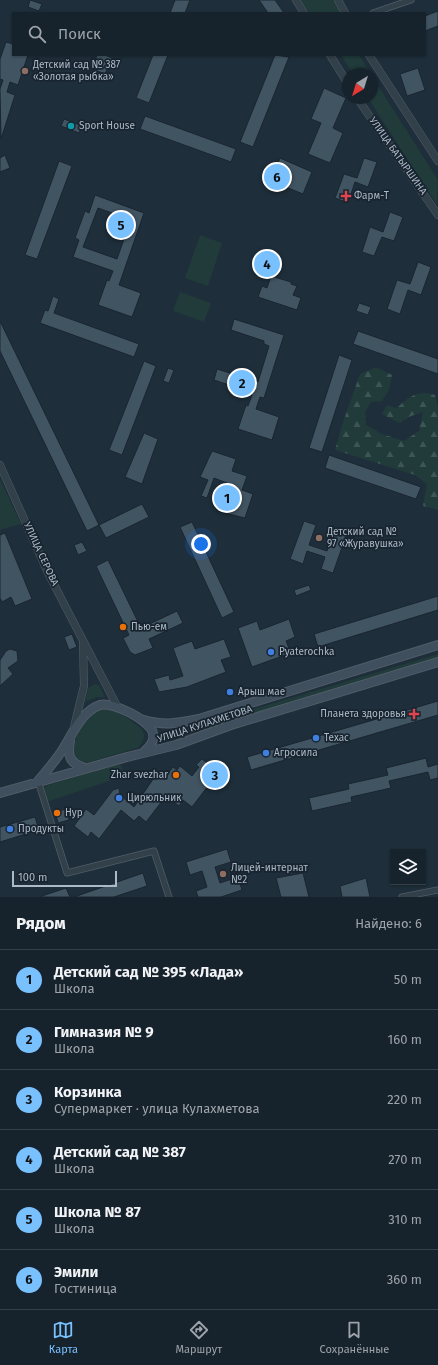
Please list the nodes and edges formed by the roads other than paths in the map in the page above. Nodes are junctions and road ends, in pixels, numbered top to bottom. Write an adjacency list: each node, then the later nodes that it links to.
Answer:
1 (296, 0): 4 (street)
2 (338, 0): 5 (street)
3 (411, 0): 6 (street)
4 (303, 12)
5 (344, 12)
6 (376, 12)
7 (331, 56): 9 (street)
8 (369, 56): 11 (street)
9 (342, 74)
10 (361, 104): 12 (street, УЛИЦА БАТЫРШИНА)
11 (438, 161)
12 (438, 215)
13 (0, 465): 14 (street, УЛИЦА СЕРОВА)
14 (83, 643): 17 (street, УЛИЦА СЕРОВА); 19 (street, УЛИЦА СЕРОВА)
15 (438, 645): 18 (main road, УЛИЦА КУЛАХМЕТОВА)
16 (438, 662): 20 (main road, УЛИЦА КУЛАХМЕТОВА)
17 (117, 706): 18 (main road); 19 (main road)
18 (140, 719): 20 (main road)
19 (72, 733): 21 (main road); 22 (main road)
20 (144, 753): 21 (main road, УЛИЦА КУЛАХМЕТОВА)
21 (85, 768): 22 (main road, УЛИЦА КУЛАХМЕТОВА)
22 (38, 781): 23 (main road, УЛИЦА КУЛАХМЕТОВА); 25 (street)
23 (0, 793)
24 (438, 890): 26 (street)
25 (169, 897)
26 (402, 897)

